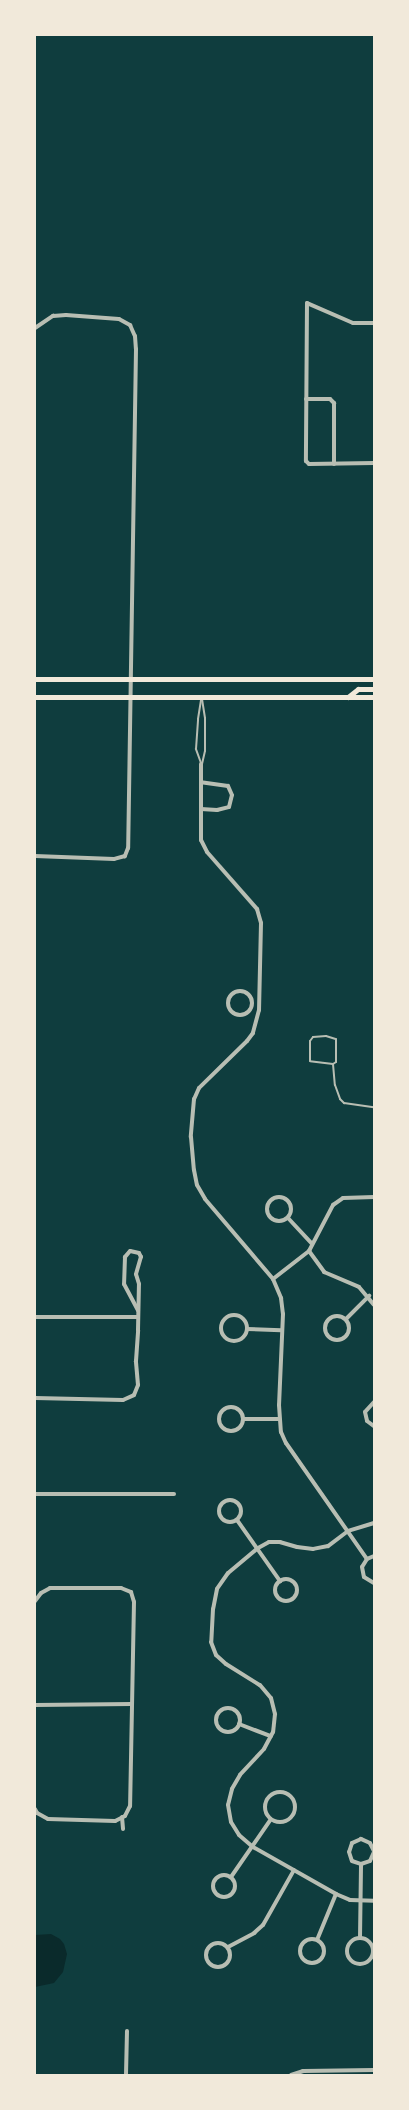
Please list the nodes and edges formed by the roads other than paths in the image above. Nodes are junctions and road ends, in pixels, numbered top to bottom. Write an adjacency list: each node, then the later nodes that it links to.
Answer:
1 (374, 324): 3 (street)
2 (35, 328): 6 (street)
3 (306, 399): 5 (street); 5 (street)
4 (374, 463): 5 (street)
5 (334, 464)
6 (132, 678): 7 (main road); 8 (main road); 11 (street)
7 (35, 679)
8 (374, 679)
9 (374, 689): 13 (main road)
10 (35, 697): 11 (main road)
11 (132, 697): 12 (main road); 18 (street)
12 (202, 697): 13 (main road); 15 (lane); 15 (lane)
13 (347, 697): 14 (main road)
14 (374, 697)
15 (202, 764): 16 (street)
16 (201, 782): 17 (street); 17 (street)
17 (201, 809): 20 (street)
18 (35, 856)
19 (252, 1002): 19 (street); 20 (street)
20 (260, 1002): 27 (street)
21 (333, 1064): 21 (lane); 22 (lane)
22 (374, 1107)
23 (374, 1196): 25 (street)
24 (288, 1218): 24 (street); 25 (street)
25 (312, 1244): 26 (street)
26 (309, 1251): 27 (street); 28 (street)
27 (273, 1279): 35 (street)
28 (369, 1296): 29 (street); 33 (street)
29 (374, 1305)
30 (138, 1310): 30 (street); 32 (street)
31 (35, 1317): 32 (street)
32 (138, 1317): 36 (street)
33 (346, 1319): 33 (street)
34 (247, 1329): 34 (street); 35 (street)
35 (280, 1330): 39 (street)
36 (35, 1398)
37 (374, 1402): 40 (street)
38 (243, 1419): 38 (street); 39 (street)
39 (279, 1419): 45 (street)
40 (374, 1426)
41 (35, 1494): 42 (street)
42 (174, 1494)
43 (237, 1520): 43 (street); 46 (street)
44 (374, 1523): 45 (street)
45 (348, 1531): 46 (street); 48 (street)
46 (258, 1548): 49 (street); 55 (street)
47 (374, 1556): 48 (street)
48 (367, 1558): 50 (street)
49 (280, 1581): 49 (street)
50 (374, 1583)
51 (35, 1601): 52 (street)
52 (132, 1704): 53 (street); 57 (street)
53 (35, 1705)
54 (239, 1724): 54 (street); 55 (street)
55 (271, 1736): 60 (street)
56 (35, 1809): 57 (street)
57 (122, 1817): 59 (street)
58 (271, 1819): 58 (street); 60 (street)
59 (123, 1829)
60 (253, 1847): 63 (street); 64 (street)
61 (374, 1852): 62 (street); 62 (street)
62 (361, 1864): 66 (street)
63 (294, 1870): 65 (street); 70 (street)
64 (231, 1877): 64 (street)
65 (336, 1894): 66 (street); 69 (street)
66 (360, 1901): 67 (street); 68 (street)
67 (374, 1901)
68 (360, 1938): 68 (street)
69 (317, 1940): 69 (street)
70 (228, 1947): 70 (street)
71 (127, 2031): 73 (street)
72 (374, 2070): 74 (street)
73 (126, 2075)
74 (292, 2075)

